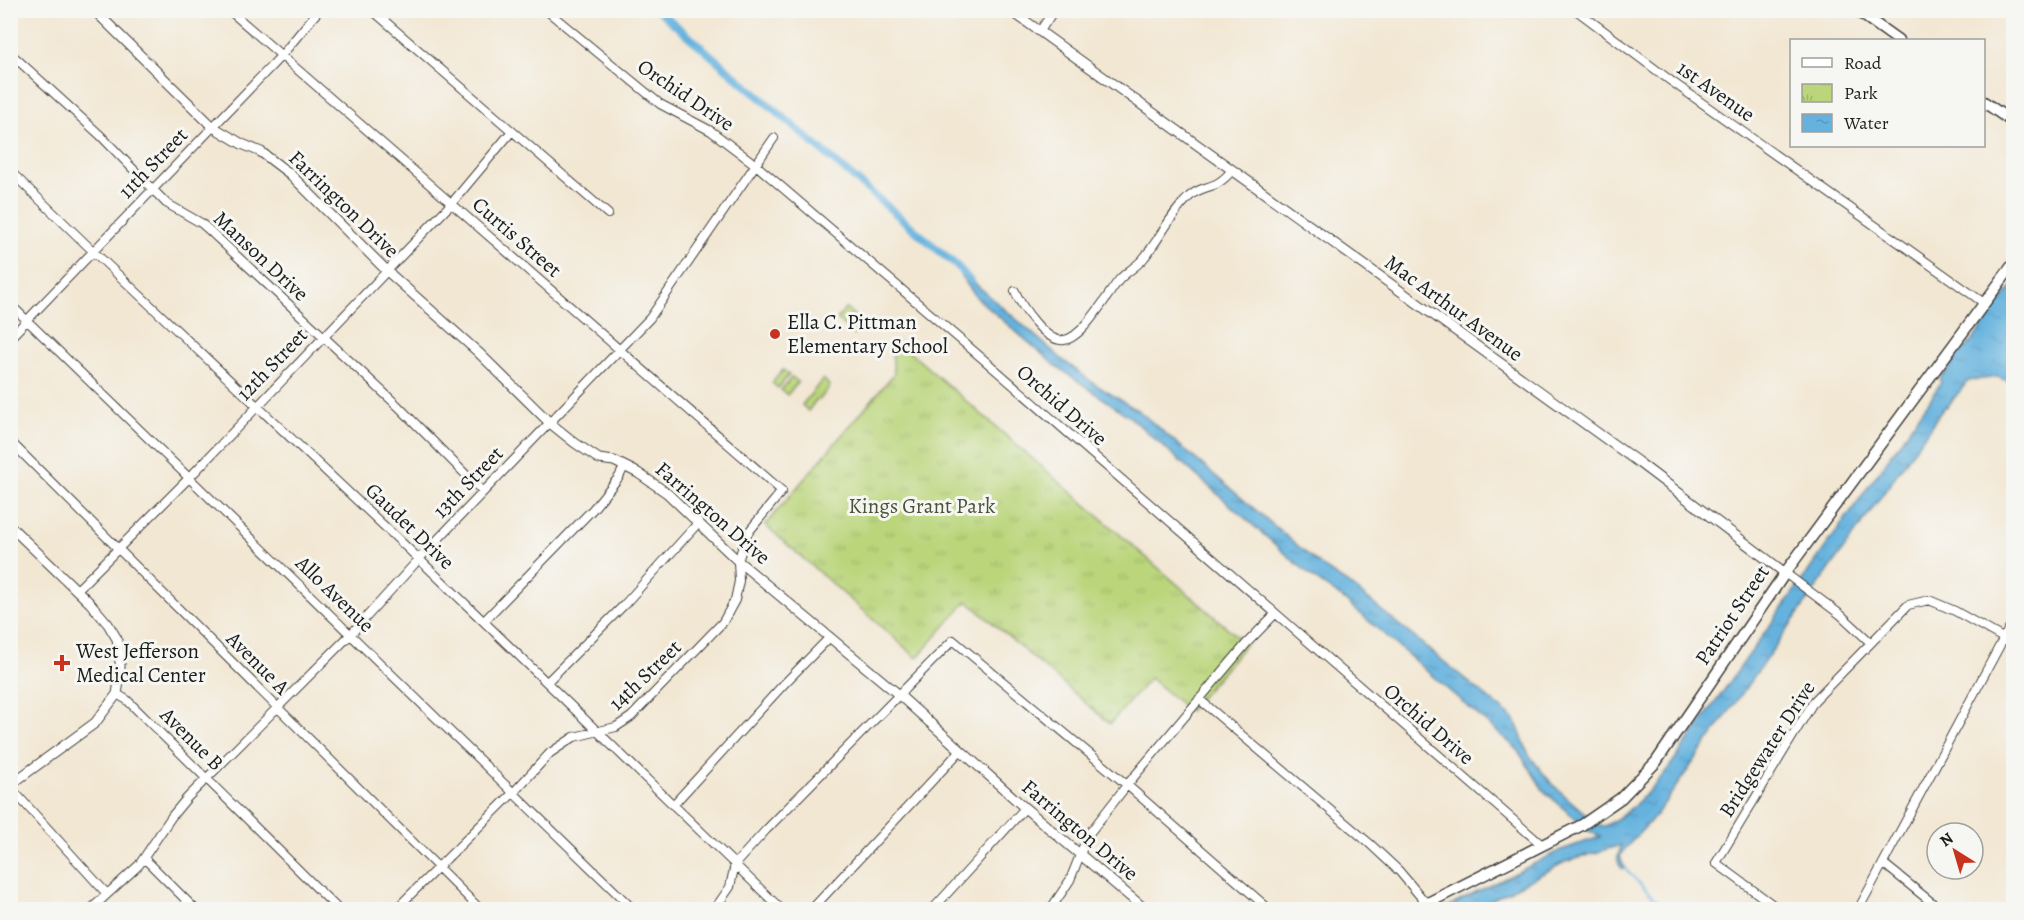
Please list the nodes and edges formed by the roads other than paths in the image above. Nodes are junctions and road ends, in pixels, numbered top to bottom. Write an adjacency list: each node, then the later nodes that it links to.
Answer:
1 (94, 10): 16 (street, Farrington Drive)
2 (229, 10): 13 (street, Curtis Street)
3 (320, 10): 13 (street, 11th Street)
4 (372, 10): 17 (street)
5 (546, 10): 19 (street, Orchid Drive)
6 (1010, 10): 10 (street, Mac Arthur Avenue)
7 (1054, 10): 10 (street)
8 (1576, 10): 29 (street, 1st Avenue)
9 (1856, 10): 11 (main road)
10 (1040, 31): 20 (street, Mac Arthur Avenue)
11 (1897, 39)
12 (10, 53): 22 (street, Manson Drive)
13 (281, 56): 16 (street, 11th Street); 23 (street, Curtis Street)
14 (1985, 103): 15 (main road)
15 (2013, 123)
16 (213, 127): 22 (street, 11th Street); 27 (street, Farrington Drive)
17 (512, 131): 23 (street, 12th Street); 24 (street)
18 (774, 138): 19 (street, 13th Street)
19 (756, 165): 34 (street, 13th Street); 49 (street, Orchid Drive)
20 (1232, 170): 28 (street); 47 (street, Mac Arthur Avenue)
21 (10, 171): 25 (street, Gaudet Drive)
22 (152, 190): 25 (street, 11th Street); 32 (street, Manson Drive)
23 (451, 204): 27 (street, 12th Street); 34 (street, Curtis Street)
24 (608, 214)
25 (94, 252): 31 (street, 11th Street); 35 (street, Gaudet Drive)
26 (2013, 263): 29 (main road, Patriot Street)
27 (387, 271): 32 (street, 12th Street); 36 (street, Farrington Drive)
28 (1015, 291)
29 (1984, 303): 47 (main road, Patriot Street)
30 (10, 304): 31 (street, Allo Avenue)
31 (28, 321): 33 (street, 11th Street); 39 (street, Allo Avenue)
32 (322, 337): 35 (street, 12th Street); 41 (street, Manson Drive)
33 (10, 338)
34 (620, 350): 36 (street, 13th Street); 40 (street, Curtis Street)
35 (257, 405): 39 (street, 12th Street); 45 (street, Gaudet Drive)
36 (550, 423): 38 (street, Farrington Drive); 41 (street, 13th Street)
37 (10, 441): 44 (street, Avenue A)
38 (624, 467): 42 (street, Farrington Drive); 51 (street)
39 (189, 478): 44 (street, 12th Street); 52 (street, Allo Avenue)
40 (782, 490): 46 (street, 14th Street)
41 (483, 492): 45 (street, 13th Street)
42 (699, 522): 46 (street, Farrington Drive); 56 (street)
43 (10, 526): 48 (street)
44 (118, 549): 48 (street, 12th Street); 60 (street, Avenue A)
45 (419, 559): 51 (street, Gaudet Drive); 52 (street, 13th Street)
46 (738, 561): 53 (street, Farrington Drive); 61 (street, 14th Street)
47 (1785, 573): 55 (street, Mac Arthur Avenue); 69 (main road, Patriot Street)
48 (76, 590): 57 (street)
49 (1275, 614): 59 (street); 69 (street, Orchid Drive)
50 (2013, 619): 54 (street)
51 (484, 621): 56 (street, Gaudet Drive)
52 (351, 634): 60 (street, 13th Street); 66 (street, Allo Avenue)
53 (830, 637): 58 (street, Farrington Drive); 67 (street)
54 (2003, 638): 55 (street, Bridgewater Drive); 73 (street)
55 (1870, 642): 91 (street, Bridgewater Drive)
56 (547, 682): 61 (street, Gaudet Drive)
57 (117, 694): 63 (street, Avenue B); 65 (street)
58 (898, 694): 62 (street, Farrington Drive); 64 (street); 72 (street)
59 (1200, 699): 64 (street); 76 (street)
60 (278, 708): 63 (street, 13th Street); 74 (street, Avenue A)
61 (595, 731): 66 (street, 14th Street); 67 (street, Gaudet Drive)
62 (960, 751): 68 (street, Farrington Drive); 85 (street)
63 (206, 779): 71 (street, 13th Street); 79 (street, Avenue B)
64 (1127, 785): 70 (street); 89 (street)
65 (10, 786): 75 (street)
66 (514, 792): 74 (street, 14th Street); 82 (street, Allo Avenue)
67 (674, 804): 72 (street, Gaudet Drive)
68 (1025, 808): 70 (street, Farrington Drive); 86 (street)
69 (1542, 845): 76 (main road, Patriot Street)
70 (1080, 854): 87 (street); 88 (street, Farrington Drive)
71 (144, 858): 75 (street, 13th Street); 78 (street)
72 (735, 864): 83 (street); 84 (street, Gaudet Drive)
73 (1884, 864): 92 (street); 93 (street)
74 (438, 866): 80 (street, 14th Street); 81 (street, Avenue A)
75 (107, 894): 77 (street, 13th Street)
76 (1426, 903): 90 (main road, Patriot Street)
77 (90, 909)
78 (196, 909)
79 (339, 909)
80 (395, 909)
81 (481, 909)
82 (634, 909)
83 (714, 909)
84 (783, 909)
85 (811, 909)
86 (932, 909)
87 (1050, 909)
88 (1146, 909)
89 (1270, 909)
90 (1414, 909)
91 (1780, 909)
92 (1858, 909)
93 (1941, 909)

